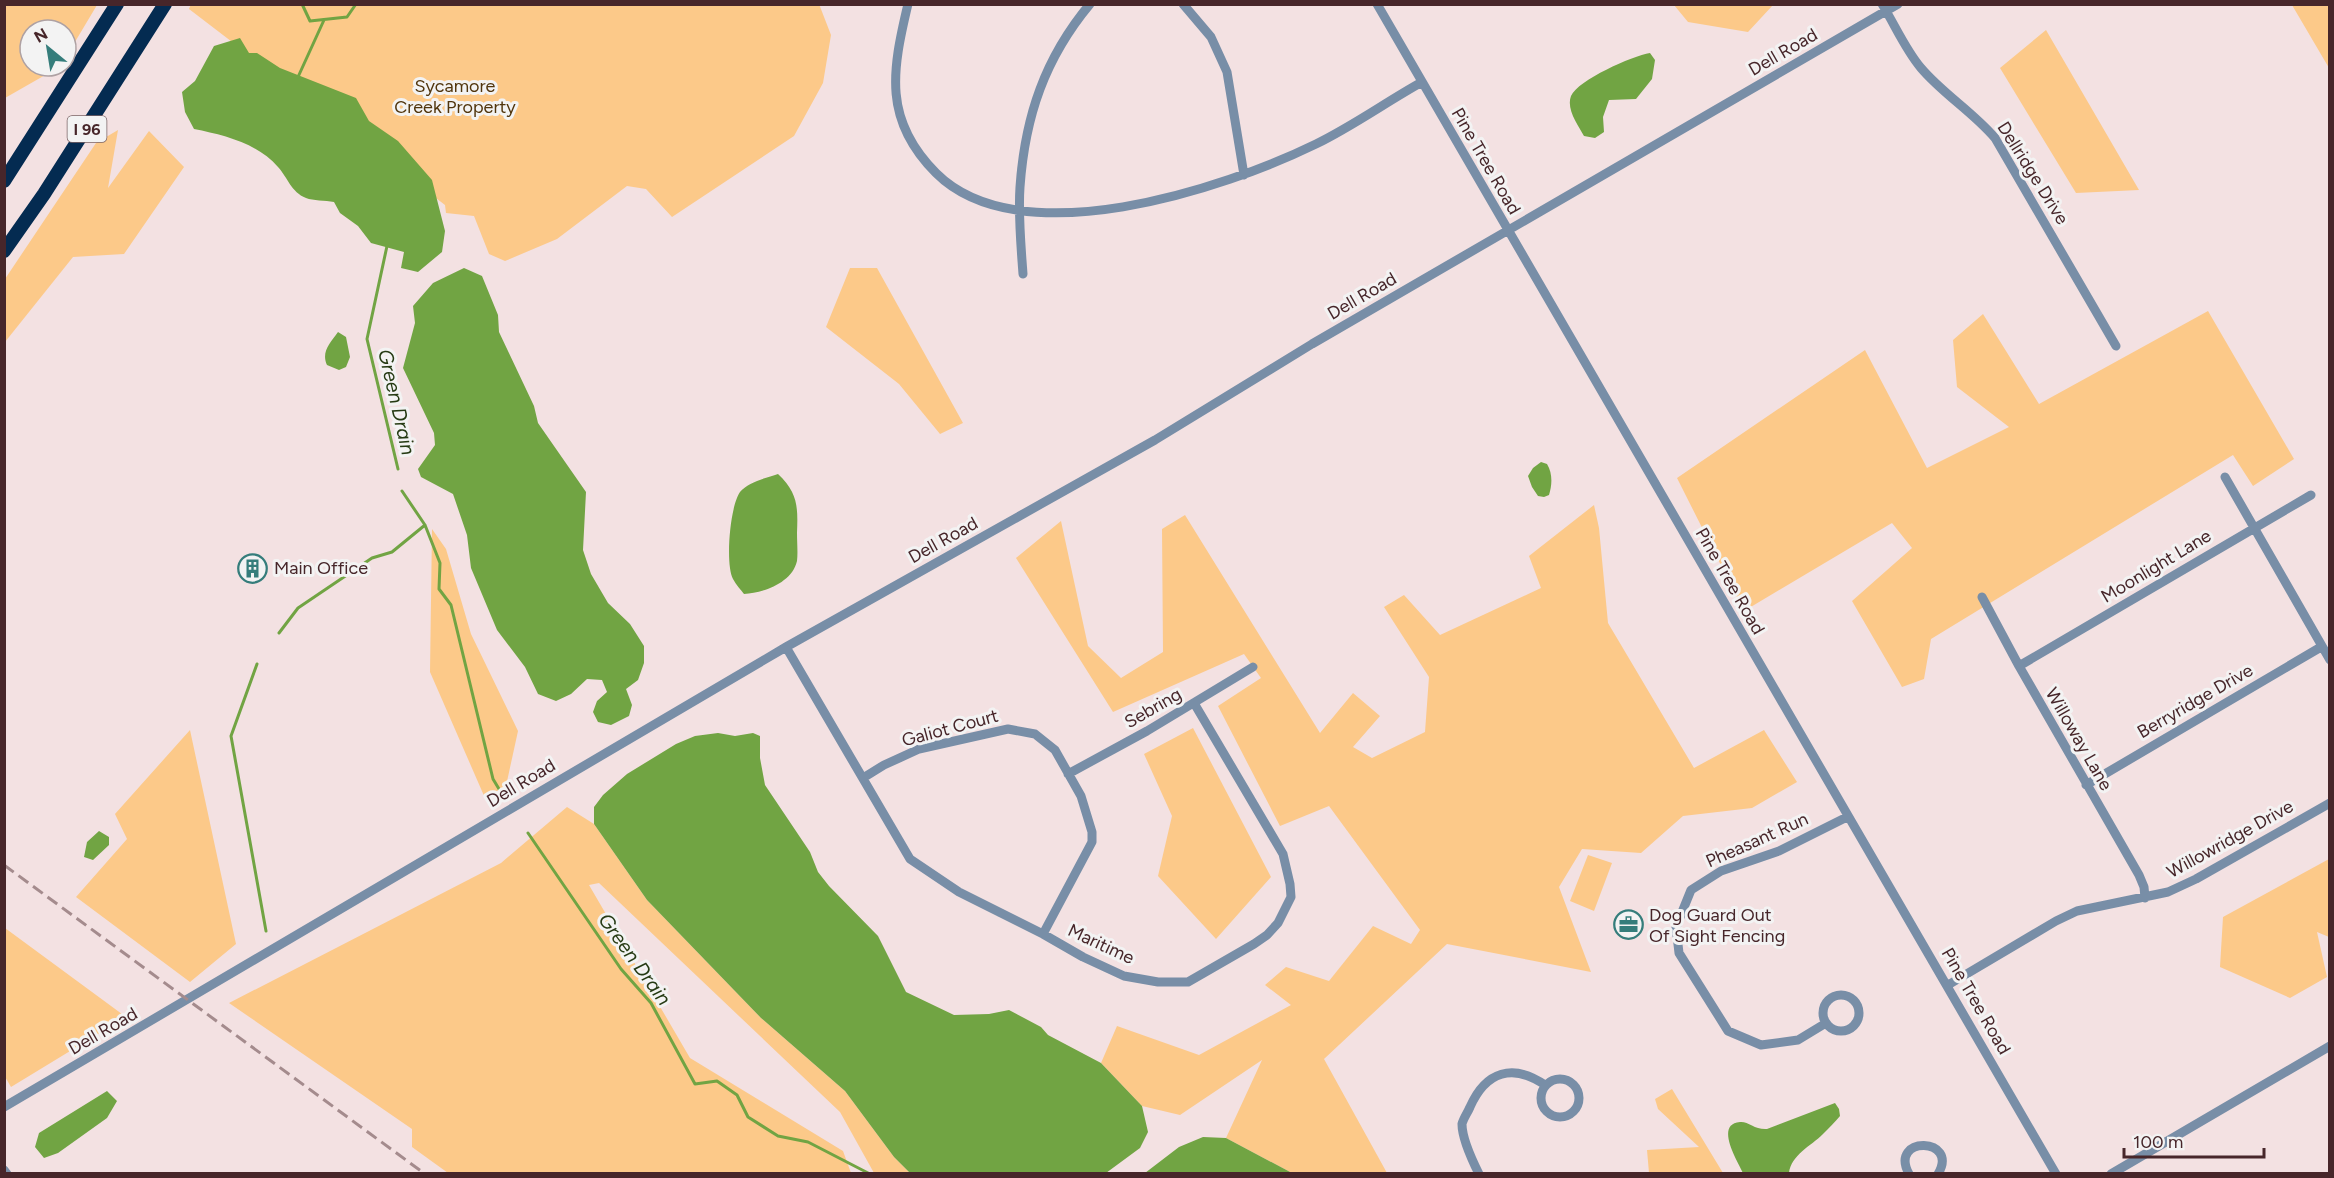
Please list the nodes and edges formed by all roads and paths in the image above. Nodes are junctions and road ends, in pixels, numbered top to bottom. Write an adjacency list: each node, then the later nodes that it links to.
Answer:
1 (117, 4): 11 (highway, I 96)
2 (165, 4): 14 (highway, I 96)
3 (908, 4): 12 (street)
4 (1090, 4): 12 (street)
5 (1183, 4): 10 (street)
6 (1377, 4): 9 (street, Pine Tree Road)
7 (1898, 4): 8 (street, Dell Road)
8 (1884, 8): 13 (street, Dell Road); 16 (street, Dellridge Drive)
9 (1422, 82): 10 (street); 13 (street, Pine Tree Road)
10 (1244, 175): 12 (street)
11 (4, 181)
12 (1020, 212): 15 (street)
13 (1507, 231): 22 (street, Dell Road); 31 (street, Pine Tree Road)
14 (4, 251)
15 (1023, 274)
16 (2116, 346)
17 (2225, 477): 19 (street)
18 (2311, 495): 19 (street, Moonlight Lane)
19 (2253, 528): 21 (street); 24 (street, Moonlight Lane)
20 (1982, 597): 24 (street, Willoway Lane)
21 (2321, 646): 23 (street); 29 (street, Berryridge Drive)
22 (786, 647): 28 (street, Maritime); 38 (street, Dell Road)
23 (2330, 660)
24 (2019, 666): 29 (street, Willoway Lane)
25 (1253, 668): 26 (street, Sebring)
26 (1194, 703): 27 (street, Sebring); 33 (street, Maritime)
27 (1068, 774): 28 (street, Galiot Court); 33 (street, Galiot Court)
28 (863, 778): 33 (street, Maritime)
29 (2086, 785): 32 (street, Willoway Lane)
30 (2330, 803): 32 (street, Willowridge Drive)
31 (1847, 817): 34 (street, Pine Tree Road); 35 (street, Pheasant Run)
32 (2145, 898): 34 (street, Willowridge Drive)
33 (1043, 934)
34 (1948, 985): 42 (street, Pine Tree Road)
35 (1826, 1023): 35 (street)
36 (2330, 1046): 43 (street)
37 (1545, 1085): 37 (street); 39 (street)
38 (4, 1107)
39 (1479, 1173)
40 (1909, 1173): 41 (street)
41 (1938, 1173)
42 (2056, 1173)
43 (2111, 1173)

